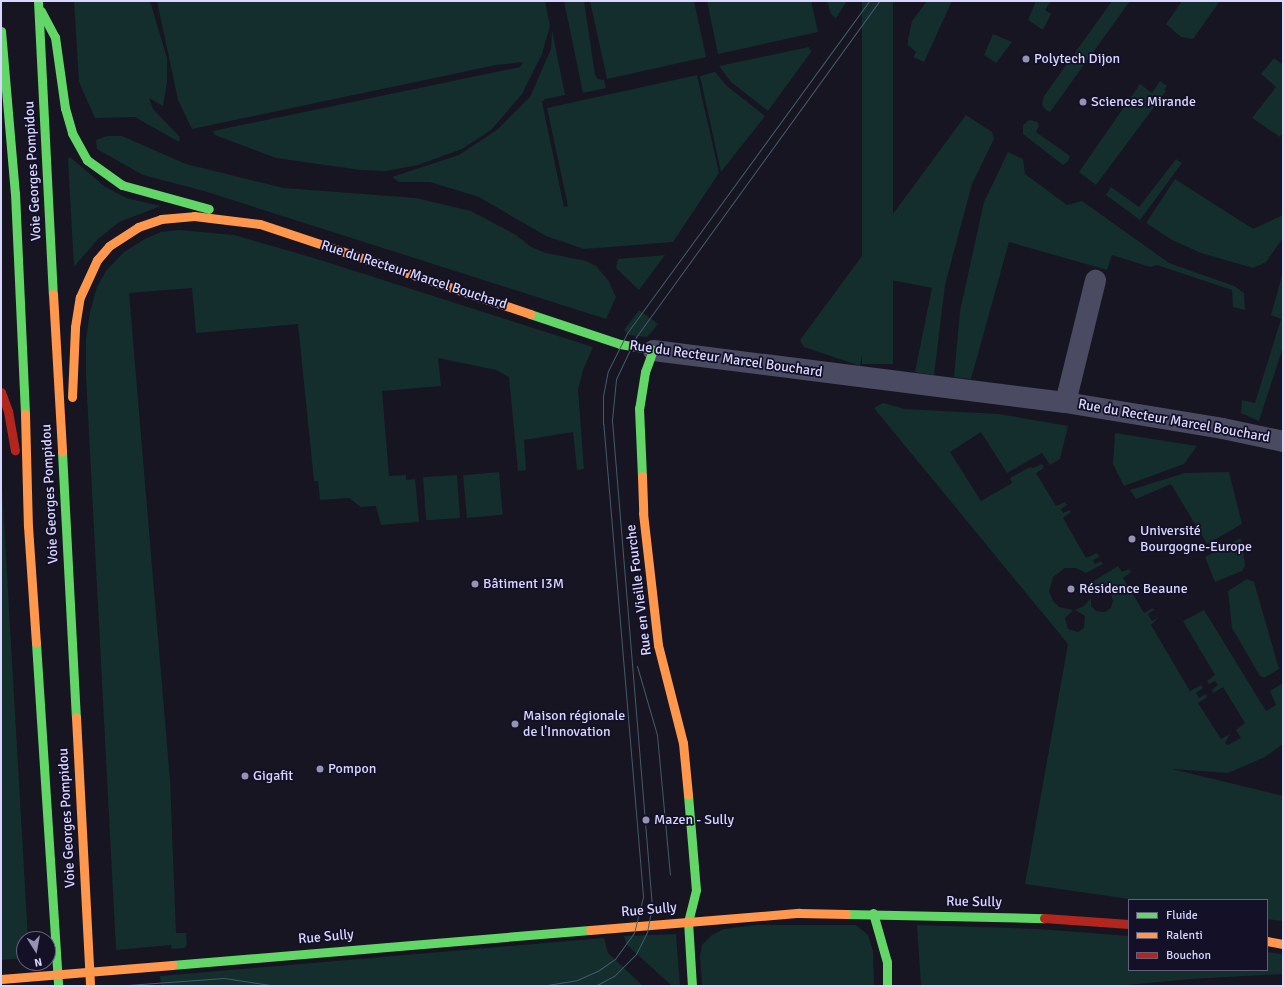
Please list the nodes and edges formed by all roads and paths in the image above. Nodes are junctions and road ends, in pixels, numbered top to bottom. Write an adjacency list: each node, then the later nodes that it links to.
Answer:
1 (38, 3): 3 (main road); 8 (main road, Voie Georges Pompidou)
2 (1, 34): 10 (main road, Voie Georges Pompidou)
3 (260, 224): 5 (main road, Rue du Recteur Marcel Bouchard); 8 (main road)
4 (1095, 280): 7 (street, Rue du Recteur Marcel Bouchard)
5 (653, 350): 7 (street, Rue du Recteur Marcel Bouchard); 12 (main road, Rue en Vieille Fourche)
6 (1, 392): 10 (main road)
7 (1065, 402): 9 (street, Rue du Recteur Marcel Bouchard)
8 (61, 431): 18 (main road, Voie Georges Pompidou)
9 (1283, 441)
10 (28, 526): 17 (main road, Voie Georges Pompidou)
11 (872, 913): 12 (main road, Rue Sully); 13 (main road, Rue Sully); 20 (main road)
12 (688, 921): 16 (main road, Rue Sully, bridge); 19 (main road, Rue en Vieille Fourche)
13 (1128, 924)
14 (1268, 941): 15 (main road)
15 (1283, 944)
16 (1, 979)
17 (58, 986)
18 (90, 986)
19 (692, 986)
20 (887, 986)

